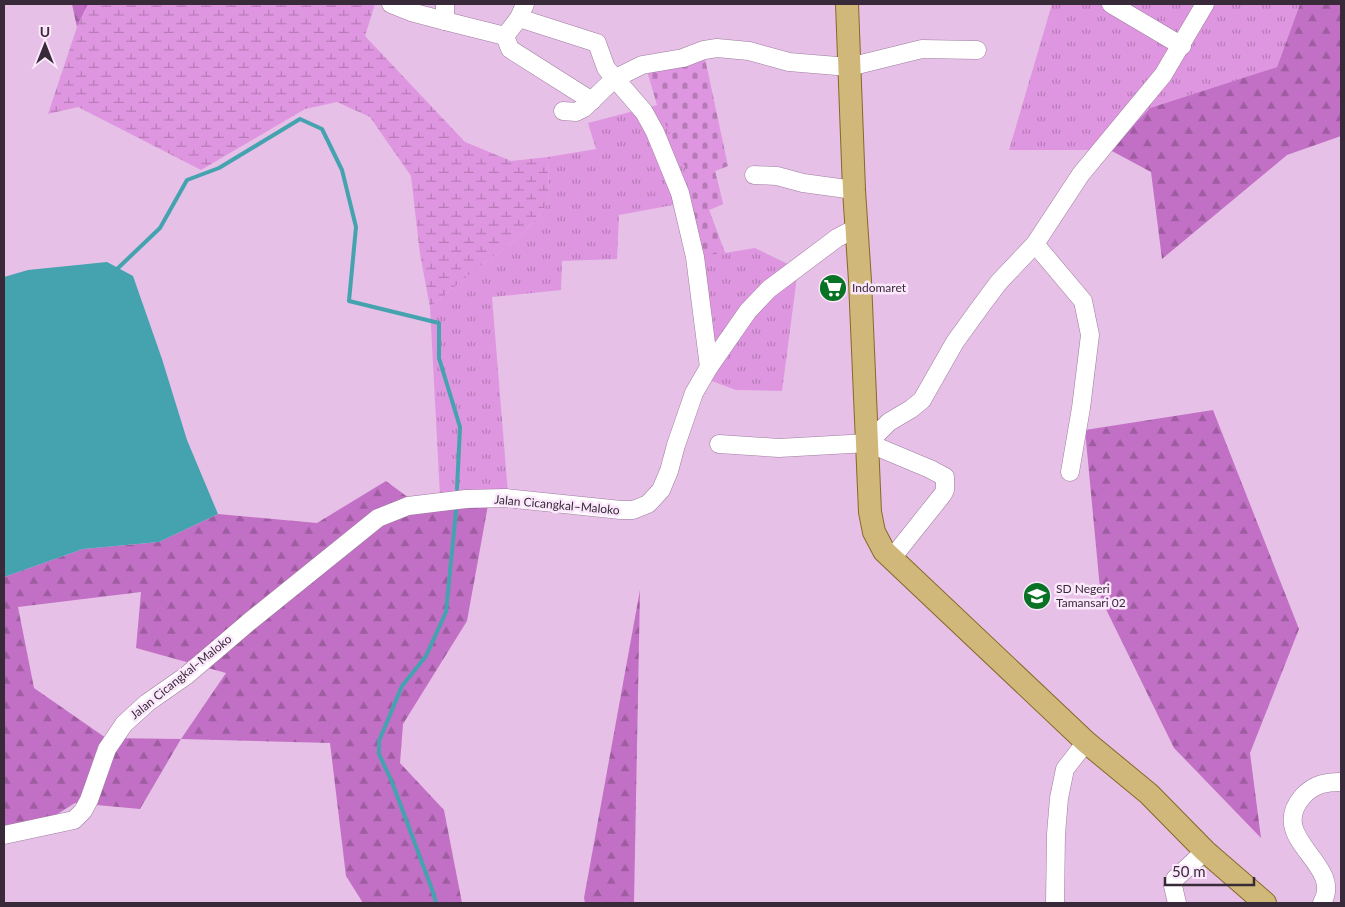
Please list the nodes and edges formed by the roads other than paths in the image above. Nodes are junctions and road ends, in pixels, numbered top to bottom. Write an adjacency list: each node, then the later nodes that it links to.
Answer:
1 (392, 4): 6 (street)
2 (848, 4): 10 (main road)
3 (1111, 4): 8 (street)
4 (1205, 4): 8 (street)
5 (522, 11): 7 (street); 11 (street)
6 (445, 12): 7 (street)
7 (505, 36): 12 (street)
8 (1182, 46): 17 (street)
9 (977, 50): 10 (street)
10 (849, 67): 11 (street); 15 (main road)
11 (614, 79): 12 (street); 18 (street)
12 (592, 101): 13 (street)
13 (563, 111)
14 (754, 175): 15 (street)
15 (854, 190): 16 (main road)
16 (856, 228): 18 (street, Jalan Cicangkal–Maloko); 20 (main road)
17 (1035, 244): 20 (street); 21 (street)
18 (709, 367): 25 (street, Jalan Cicangkal–Maloko)
19 (719, 444): 20 (street)
20 (868, 444): 22 (main road); 22 (street)
21 (1070, 472)
22 (892, 558): 23 (main road)
23 (1086, 742): 26 (main road); 27 (street)
24 (1341, 782): 30 (street)
25 (4, 835)
26 (1205, 850): 28 (street); 29 (main road)
27 (1055, 903)
28 (1177, 903)
29 (1265, 903)
30 (1322, 903)

